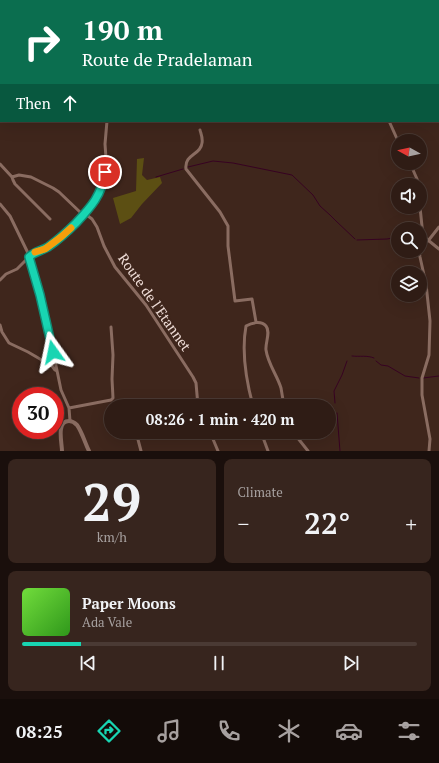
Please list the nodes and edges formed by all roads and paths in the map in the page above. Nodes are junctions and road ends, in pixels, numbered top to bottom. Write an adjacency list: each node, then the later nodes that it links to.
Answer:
1 (107, 122): 8 (street)
2 (390, 122): 4 (street)
3 (200, 130): 16 (street)
4 (395, 134)
5 (0, 164): 6 (street)
6 (12, 176): 8 (street, Route de l'Etannet); 9 (street)
7 (0, 204): 13 (street)
8 (84, 215): 13 (street); 20 (street, Route de l'Etannet)
9 (50, 219)
10 (439, 227): 11 (street)
11 (428, 241): 12 (street)
12 (439, 249)
13 (29, 257): 15 (street); 19 (street)
14 (420, 258): 35 (street)
15 (0, 280)
16 (256, 322): 21 (street); 22 (street)
17 (0, 325): 19 (street)
18 (111, 327): 23 (street)
19 (57, 371): 23 (street)
20 (197, 399)
21 (251, 399)
22 (283, 399)
23 (69, 408): 24 (street)
24 (70, 421): 29 (street); 30 (street)
25 (138, 439): 31 (street)
26 (213, 439): 32 (street)
27 (264, 439): 33 (street)
28 (299, 439): 34 (street)
29 (62, 451)
30 (89, 451)
31 (141, 451)
32 (218, 451)
33 (268, 451)
34 (308, 451)
35 (429, 451)

